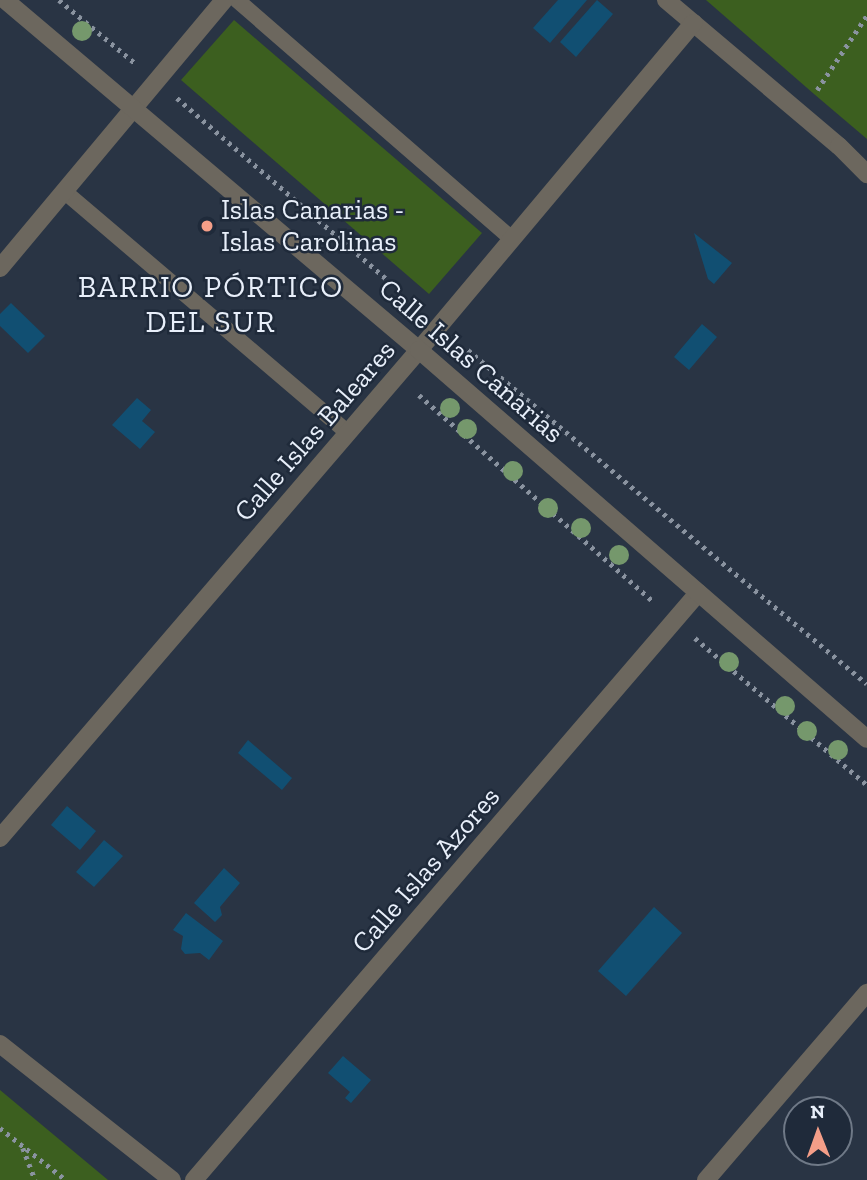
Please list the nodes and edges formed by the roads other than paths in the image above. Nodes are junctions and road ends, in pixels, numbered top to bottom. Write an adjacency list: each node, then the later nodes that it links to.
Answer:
1 (5, 0): 6 (street, Calle Islas Canarias)
2 (224, 0): 6 (street)
3 (237, 0): 9 (lane)
4 (666, 0): 5 (street)
5 (693, 23): 7 (street); 9 (street, Calle Islas Baleares)
6 (134, 110): 8 (street); 11 (street, Calle Islas Canarias)
7 (867, 174)
8 (65, 192): 10 (street); 12 (lane)
9 (512, 239): 11 (street, Calle Islas Baleares)
10 (0, 268)
11 (419, 350): 12 (street, Calle Islas Baleares); 13 (street, Calle Islas Canarias)
12 (348, 433): 15 (street, Calle Islas Baleares)
13 (698, 593): 14 (street, Calle Islas Canarias); 19 (street, Calle Islas Azores)
14 (867, 739)
15 (0, 838)
16 (867, 993): 20 (street)
17 (0, 1044): 18 (street)
18 (172, 1180)
19 (194, 1180)
20 (706, 1180)

